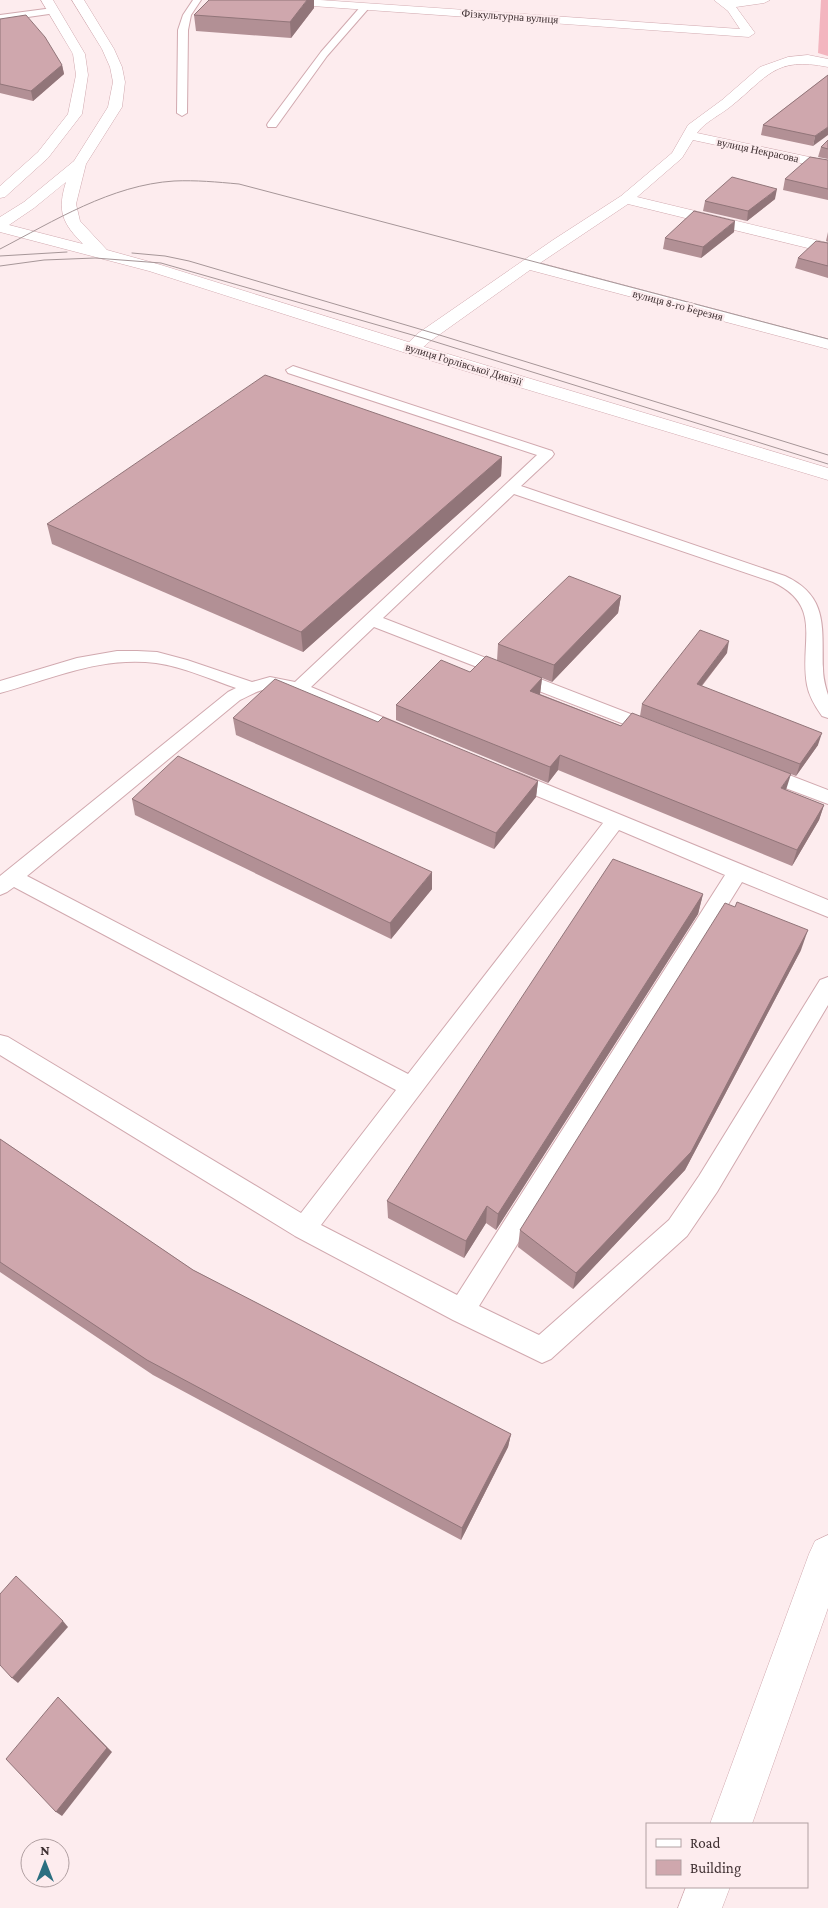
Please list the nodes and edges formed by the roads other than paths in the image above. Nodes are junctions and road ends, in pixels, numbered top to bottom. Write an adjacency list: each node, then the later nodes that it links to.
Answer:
1 (78, 0): 13 (street)
2 (197, 0): 10 (lane)
3 (270, 0): 7 (street, Фізкультурна вулиця)
4 (764, 0): 5 (street)
5 (723, 2): 7 (street, Фізкультурна вулиця)
6 (50, 6): 8 (lane); 15 (street)
7 (365, 7): 11 (lane)
8 (0, 18)
9 (828, 63): 12 (street)
10 (182, 112)
11 (272, 125)
12 (688, 135): 14 (street, вулиця Некрасова); 16 (street)
13 (79, 164): 17 (street); 19 (street)
14 (828, 166)
15 (0, 194)
16 (626, 199): 18 (street); 20 (street)
17 (0, 226): 19 (street, вулиця Горлівської Дивізії)
18 (828, 248)
19 (100, 252): 22 (street, вулиця Горлівської Дивізії)
20 (529, 265): 21 (street, вулиця 8-го Березня); 22 (street)
21 (828, 344)
22 (412, 349): 24 (street, вулиця Горлівської Дивізії)
23 (293, 370): 25 (lane)
24 (828, 474)
25 (511, 488): 26 (lane); 30 (lane)
26 (371, 620): 29 (lane); 31 (lane)
27 (0, 687): 28 (lane)
28 (252, 688): 29 (lane); 38 (lane)
29 (298, 689): 32 (lane)
30 (828, 712)
31 (670, 735)
32 (425, 742)
33 (744, 764): 35 (lane)
34 (498, 772): 36 (lane)
35 (828, 796)
36 (615, 821): 37 (lane); 42 (lane)
37 (738, 871): 39 (lane); 44 (lane)
38 (6, 882): 42 (lane)
39 (828, 909)
40 (828, 986): 44 (lane)
41 (0, 1044): 43 (lane)
42 (411, 1088): 43 (lane)
43 (304, 1228): 44 (lane)
44 (462, 1311)
45 (828, 1554): 46 (street)
46 (731, 1823)
47 (708, 1888): 48 (street)
48 (700, 1908)

